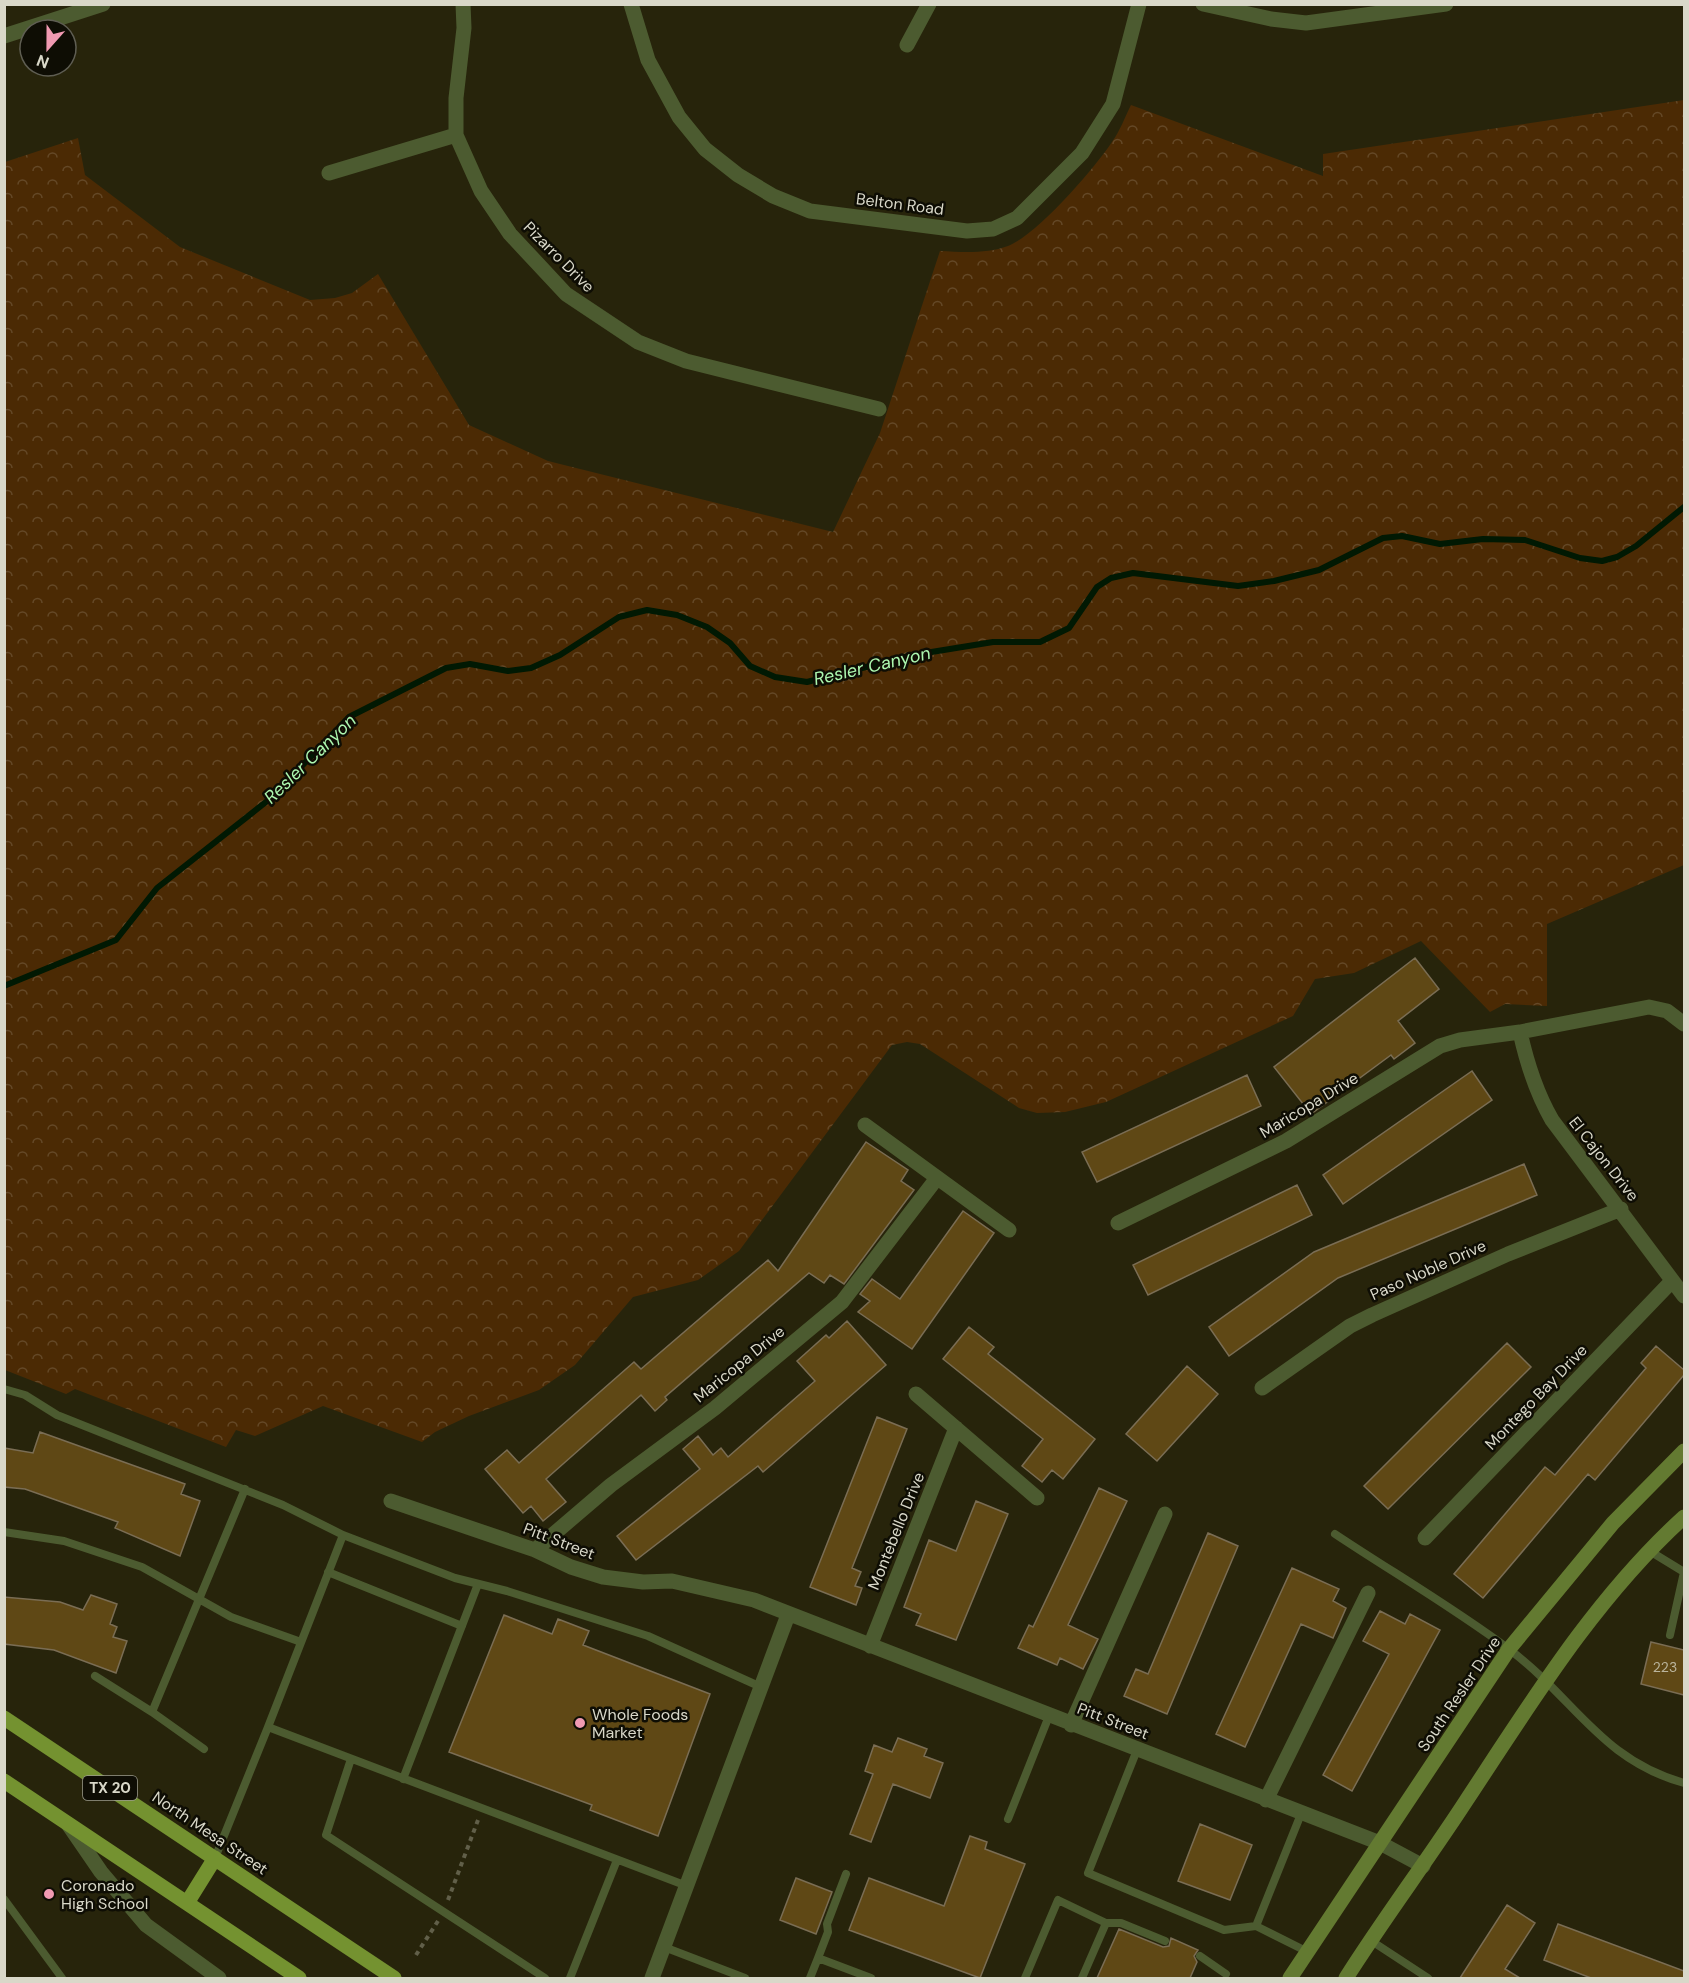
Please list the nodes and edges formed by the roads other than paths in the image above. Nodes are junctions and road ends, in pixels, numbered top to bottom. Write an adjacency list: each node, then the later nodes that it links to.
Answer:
1 (103, 4): 8 (street)
2 (463, 4): 10 (street, Pizarro Drive)
3 (631, 4): 5 (street, Belton Road)
4 (929, 4): 9 (street)
5 (1139, 4)
6 (1203, 4): 7 (street)
7 (1446, 4)
8 (4, 36)
9 (907, 45)
10 (456, 135): 11 (street); 12 (street, Pizarro Drive)
11 (329, 173)
12 (879, 408)
13 (1684, 1024): 14 (street, Maricopa Drive)
14 (1520, 1032): 17 (street, El Cajon Drive); 18 (street, Maricopa Drive)
15 (865, 1125): 16 (street)
16 (938, 1178): 19 (street); 36 (street, Maricopa Drive)
17 (1621, 1209): 20 (street, El Cajon Drive); 22 (street, Paso Noble Drive)
18 (1118, 1223)
19 (1009, 1230)
20 (1672, 1281): 21 (street, El Cajon Drive); 35 (street, Montego Bay Drive)
21 (1684, 1296)
22 (1262, 1388)
23 (4, 1389): 27 (lane)
24 (916, 1394): 25 (street)
25 (956, 1428): 28 (street); 47 (street, Montebello Drive)
26 (1684, 1451): 48 (main road, South Resler Drive)
27 (245, 1489): 34 (lane); 42 (lane)
28 (1037, 1498)
29 (391, 1501): 36 (street, Pitt Street)
30 (1165, 1514): 55 (street)
31 (1684, 1517): 37 (main road)
32 (4, 1532): 42 (lane)
33 (1335, 1534): 48 (lane)
34 (343, 1535): 38 (lane); 40 (lane)
35 (1425, 1539)
36 (535, 1550): 43 (street, Pitt Street)
37 (1648, 1550): 39 (lane); 50 (main road)
38 (328, 1572): 44 (lane); 46 (lane)
39 (1684, 1572): 45 (lane)
40 (478, 1584): 44 (lane); 51 (lane)
41 (1368, 1593): 63 (street)
42 (200, 1600): 46 (lane); 52 (lane)
43 (788, 1615): 47 (street, Pitt Street); 51 (street)
44 (462, 1626): 60 (lane)
45 (1670, 1635)
46 (301, 1642): 56 (lane)
47 (870, 1646): 53 (street, Pitt Street)
48 (1509, 1649): 50 (lane); 67 (main road, South Resler Drive)
49 (95, 1676): 52 (lane)
50 (1546, 1680): 62 (lane); 70 (main road)
51 (761, 1687): 72 (street)
52 (152, 1712): 57 (lane)
53 (1049, 1716): 55 (street, Pitt Street); 65 (lane)
54 (4, 1718): 68 (main road, North Mesa Street / TX 20)
55 (1071, 1725): 58 (street, Pitt Street)
56 (268, 1727): 59 (lane); 68 (lane)
57 (204, 1749)
58 (1137, 1750): 63 (street, Pitt Street); 76 (lane)
59 (351, 1759): 60 (lane); 88 (lane)
60 (403, 1779): 69 (lane)
61 (4, 1782): 66 (main road)
62 (1684, 1784)
63 (1266, 1800): 64 (street, Pitt Street)
64 (1301, 1814): 67 (street, Pitt Street); 76 (lane)
65 (1008, 1819)
66 (68, 1824): 74 (main road); 85 (street)
67 (1380, 1843): 70 (street, Pitt Street); 80 (main road, South Resler Drive)
68 (215, 1858): 74 (main road); 87 (main road, North Mesa Street / TX 20)
69 (617, 1860): 72 (lane); 89 (lane)
70 (1423, 1866): 77 (main road)
71 (846, 1874): 82 (lane)
72 (687, 1886): 79 (street)
73 (4, 1899): 84 (lane)
74 (187, 1903): 86 (main road)
75 (1106, 1923): 78 (lane); 94 (lane); 95 (lane)
76 (1256, 1926): 80 (lane)
77 (1370, 1940): 97 (main road); 98 (lane)
78 (1165, 1941)
79 (664, 1947): 90 (street); 91 (lane)
80 (1308, 1952): 96 (main road, South Resler Drive)
81 (1200, 1956): 83 (lane)
82 (818, 1958): 92 (lane); 93 (lane)
83 (1227, 1977)
84 (62, 1978)
85 (219, 1978)
86 (299, 1978)
87 (394, 1978)
88 (545, 1978)
89 (570, 1978)
90 (652, 1978)
91 (745, 1978)
92 (810, 1978)
93 (871, 1978)
94 (1025, 1978)
95 (1082, 1978)
96 (1290, 1978)
97 (1346, 1978)
98 (1428, 1978)

